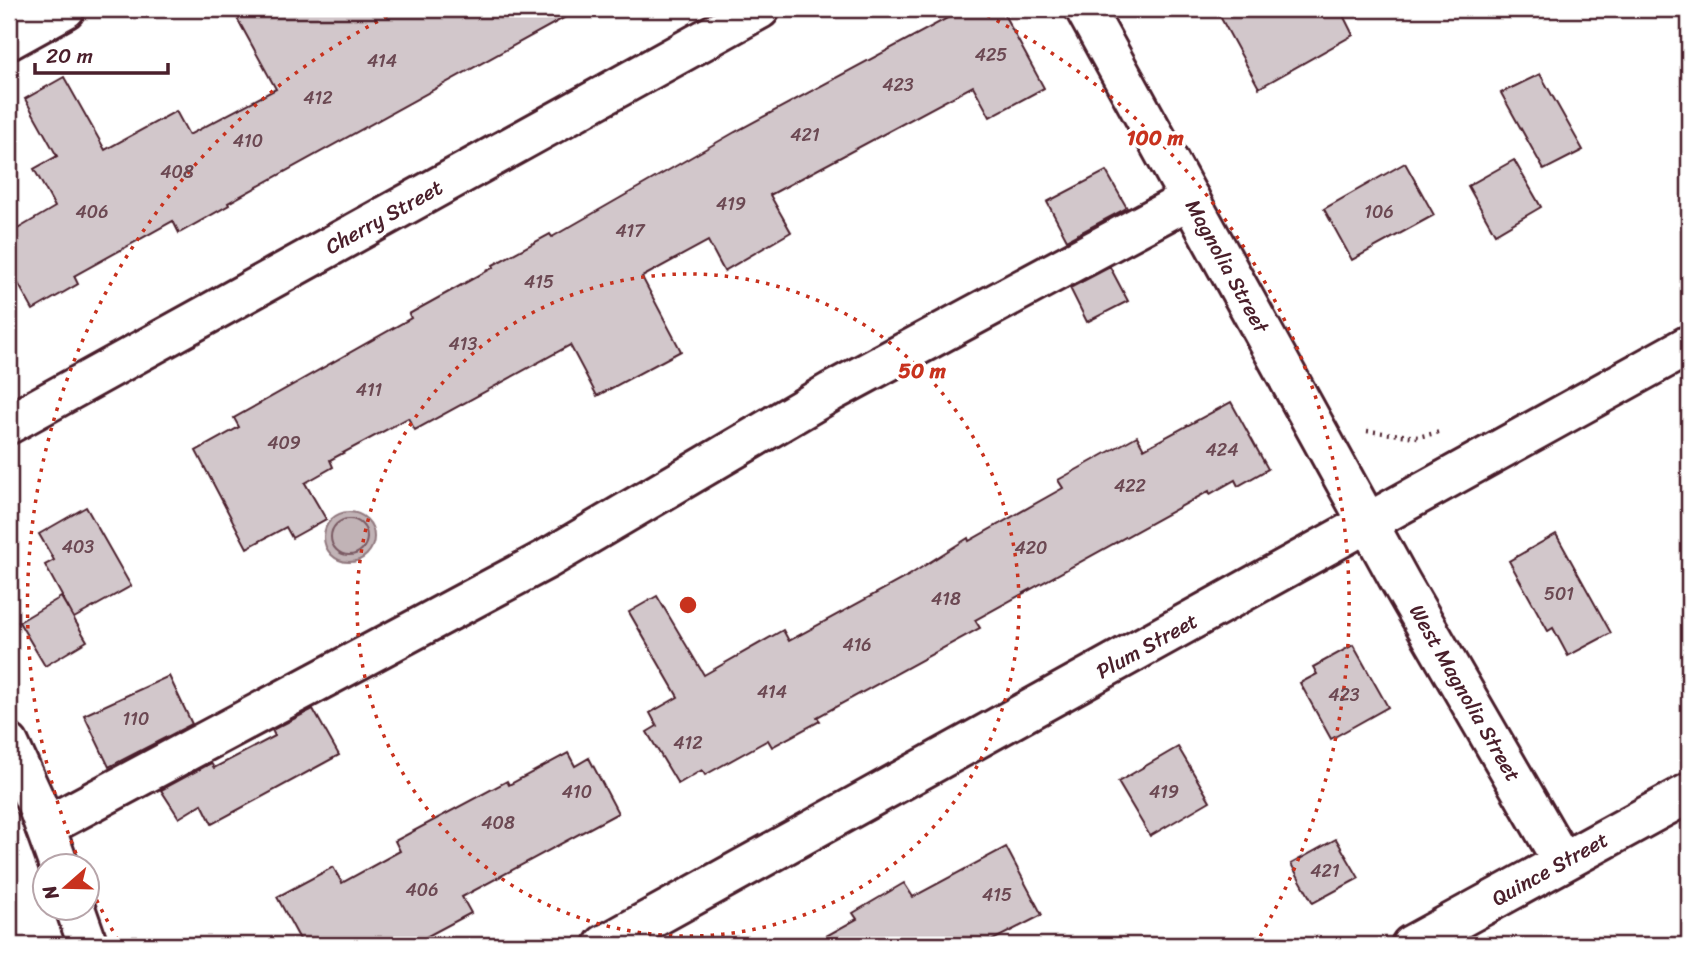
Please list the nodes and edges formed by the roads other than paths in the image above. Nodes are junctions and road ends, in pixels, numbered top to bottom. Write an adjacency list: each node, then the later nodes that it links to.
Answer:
1 (65, 9): 4 (street)
2 (760, 9): 7 (street, Cherry Street)
3 (1085, 9): 5 (street, Magnolia Street)
4 (9, 40)
5 (1190, 199): 8 (street, Magnolia Street); 11 (street)
6 (1689, 345): 8 (street, Plum Street)
7 (9, 424)
8 (1368, 523): 13 (street, West Magnolia Street); 16 (street, Plum Street)
9 (9, 744): 11 (street)
10 (1689, 793): 13 (street, Quince Street)
11 (45, 827): 12 (street)
12 (54, 852)
13 (1562, 861): 17 (street, Quince Street)
14 (80, 922): 15 (street)
15 (88, 945)
16 (604, 945)
17 (1412, 945)

